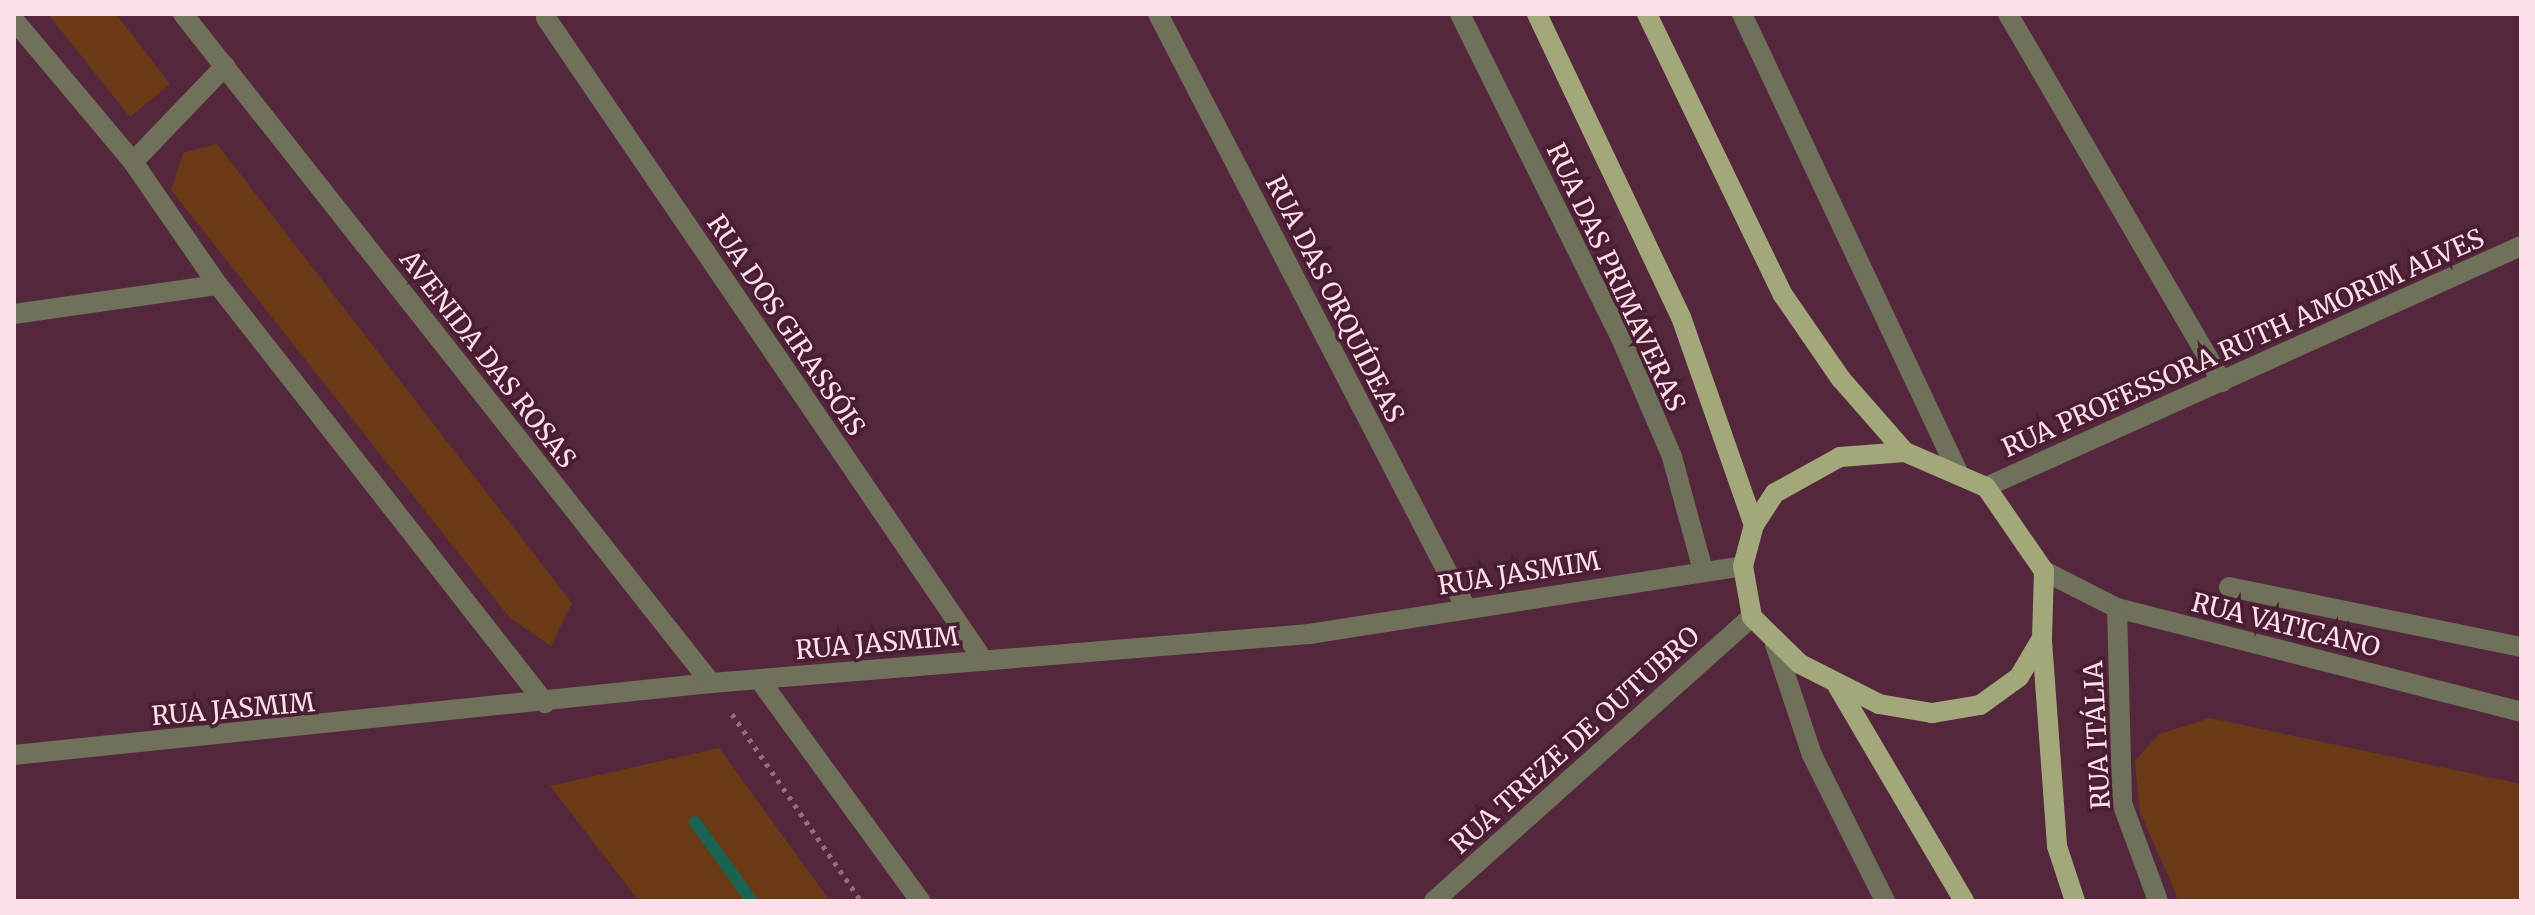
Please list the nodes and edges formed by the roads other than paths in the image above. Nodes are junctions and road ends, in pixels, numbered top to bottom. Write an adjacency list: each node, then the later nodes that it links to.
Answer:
1 (183, 14): 10 (street, AVENIDA DAS ROSAS)
2 (1158, 14): 24 (street, RUA DAS ORQUÍDEAS)
3 (1460, 14): 21 (street, RUA DAS PRIMAVERAS)
4 (1537, 14): 19 (main road)
5 (1647, 14): 16 (main road)
6 (1742, 14): 17 (street)
7 (2008, 14): 15 (street)
8 (546, 18): 30 (street, RUA DOS GIRASSÓIS)
9 (14, 20): 11 (street)
10 (225, 66): 11 (street); 32 (street, AVENIDA DAS ROSAS)
11 (133, 162): 13 (street)
12 (2521, 246): 15 (street, RUA PROFESSORA RUTH AMORIM ALVES)
13 (218, 285): 14 (street); 34 (street)
14 (14, 314)
15 (2222, 382): 18 (street, RUA PROFESSORA RUTH AMORIM ALVES)
16 (1905, 452): 17 (main road); 19 (main road)
17 (1958, 472): 18 (main road)
18 (1986, 487): 22 (main road)
19 (1754, 525): 20 (main road)
20 (1743, 566): 21 (street, RUA JASMIM); 26 (main road)
21 (1703, 570): 24 (street, RUA JASMIM)
22 (2044, 571): 25 (street, RUA VATICANO); 27 (main road)
23 (2229, 587): 29 (street)
24 (1466, 608): 30 (street, RUA JASMIM)
25 (2117, 608): 35 (street, RUA VATICANO); 42 (street, RUA ITÁLIA)
26 (1752, 617): 28 (main road); 38 (street, RUA TREZE DE OUTUBRO)
27 (2042, 638): 33 (main road); 41 (main road)
28 (1775, 644): 33 (main road); 39 (street)
29 (2521, 647)
30 (984, 661): 31 (street, RUA JASMIM)
31 (759, 679): 32 (street, RUA JASMIM); 37 (street)
32 (711, 683): 34 (street, RUA JASMIM)
33 (1838, 687): 40 (main road)
34 (545, 703): 36 (street, RUA JASMIM)
35 (2521, 712)
36 (14, 755)
37 (920, 901)
38 (1434, 901)
39 (1885, 901)
40 (1964, 901)
41 (2075, 901)
42 (2158, 901)

